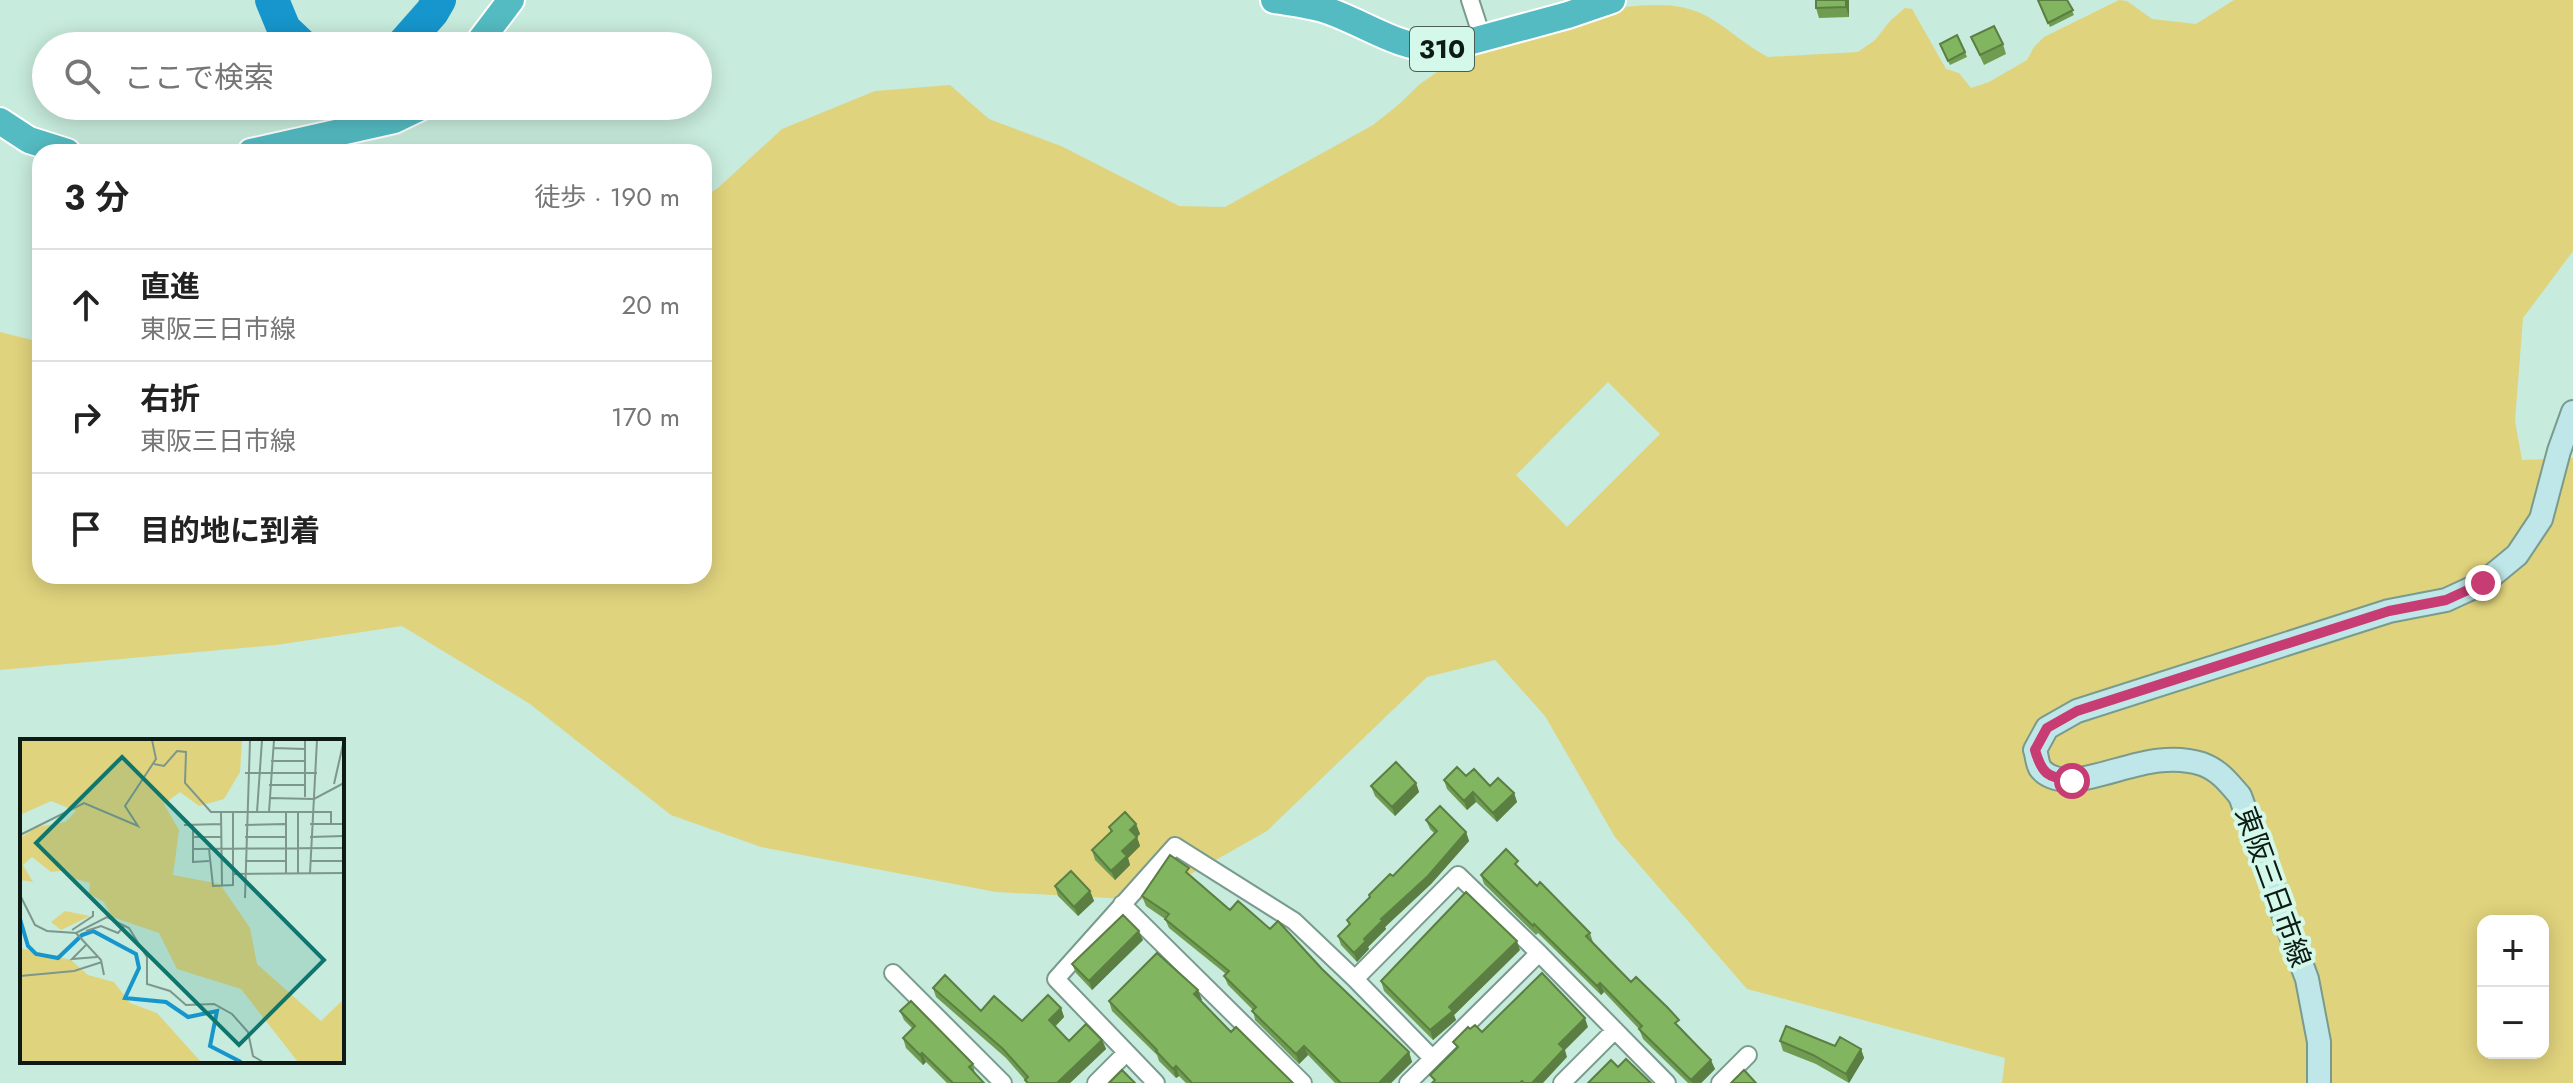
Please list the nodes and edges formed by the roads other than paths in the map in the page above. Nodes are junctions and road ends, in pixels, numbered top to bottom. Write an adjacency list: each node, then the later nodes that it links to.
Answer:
1 (511, 0): 5 (highway)
2 (1274, 0): 6 (highway, 310)
3 (1470, 0): 6 (street)
4 (1612, 0): 6 (highway, 310)
5 (487, 32)
6 (1483, 40)
7 (394, 120): 10 (highway)
8 (0, 121): 9 (highway)
9 (42, 144)
10 (287, 144)
11 (2573, 412): 28 (main road, 東阪三日市線)
12 (1122, 904): 15 (street); 17 (street); 23 (street)
13 (1539, 953): 15 (street); 16 (street); 19 (street)
14 (893, 973): 20 (street)
15 (1355, 979): 19 (street)
16 (1615, 1030): 25 (street); 26 (street)
17 (1126, 1053): 21 (street); 22 (street)
18 (1748, 1055): 27 (street)
19 (1432, 1058): 24 (street)
20 (1003, 1083)
21 (1096, 1083)
22 (1156, 1083)
23 (1303, 1083)
24 (1408, 1083)
25 (1562, 1083)
26 (1667, 1083)
27 (1720, 1083)
28 (2319, 1083)

